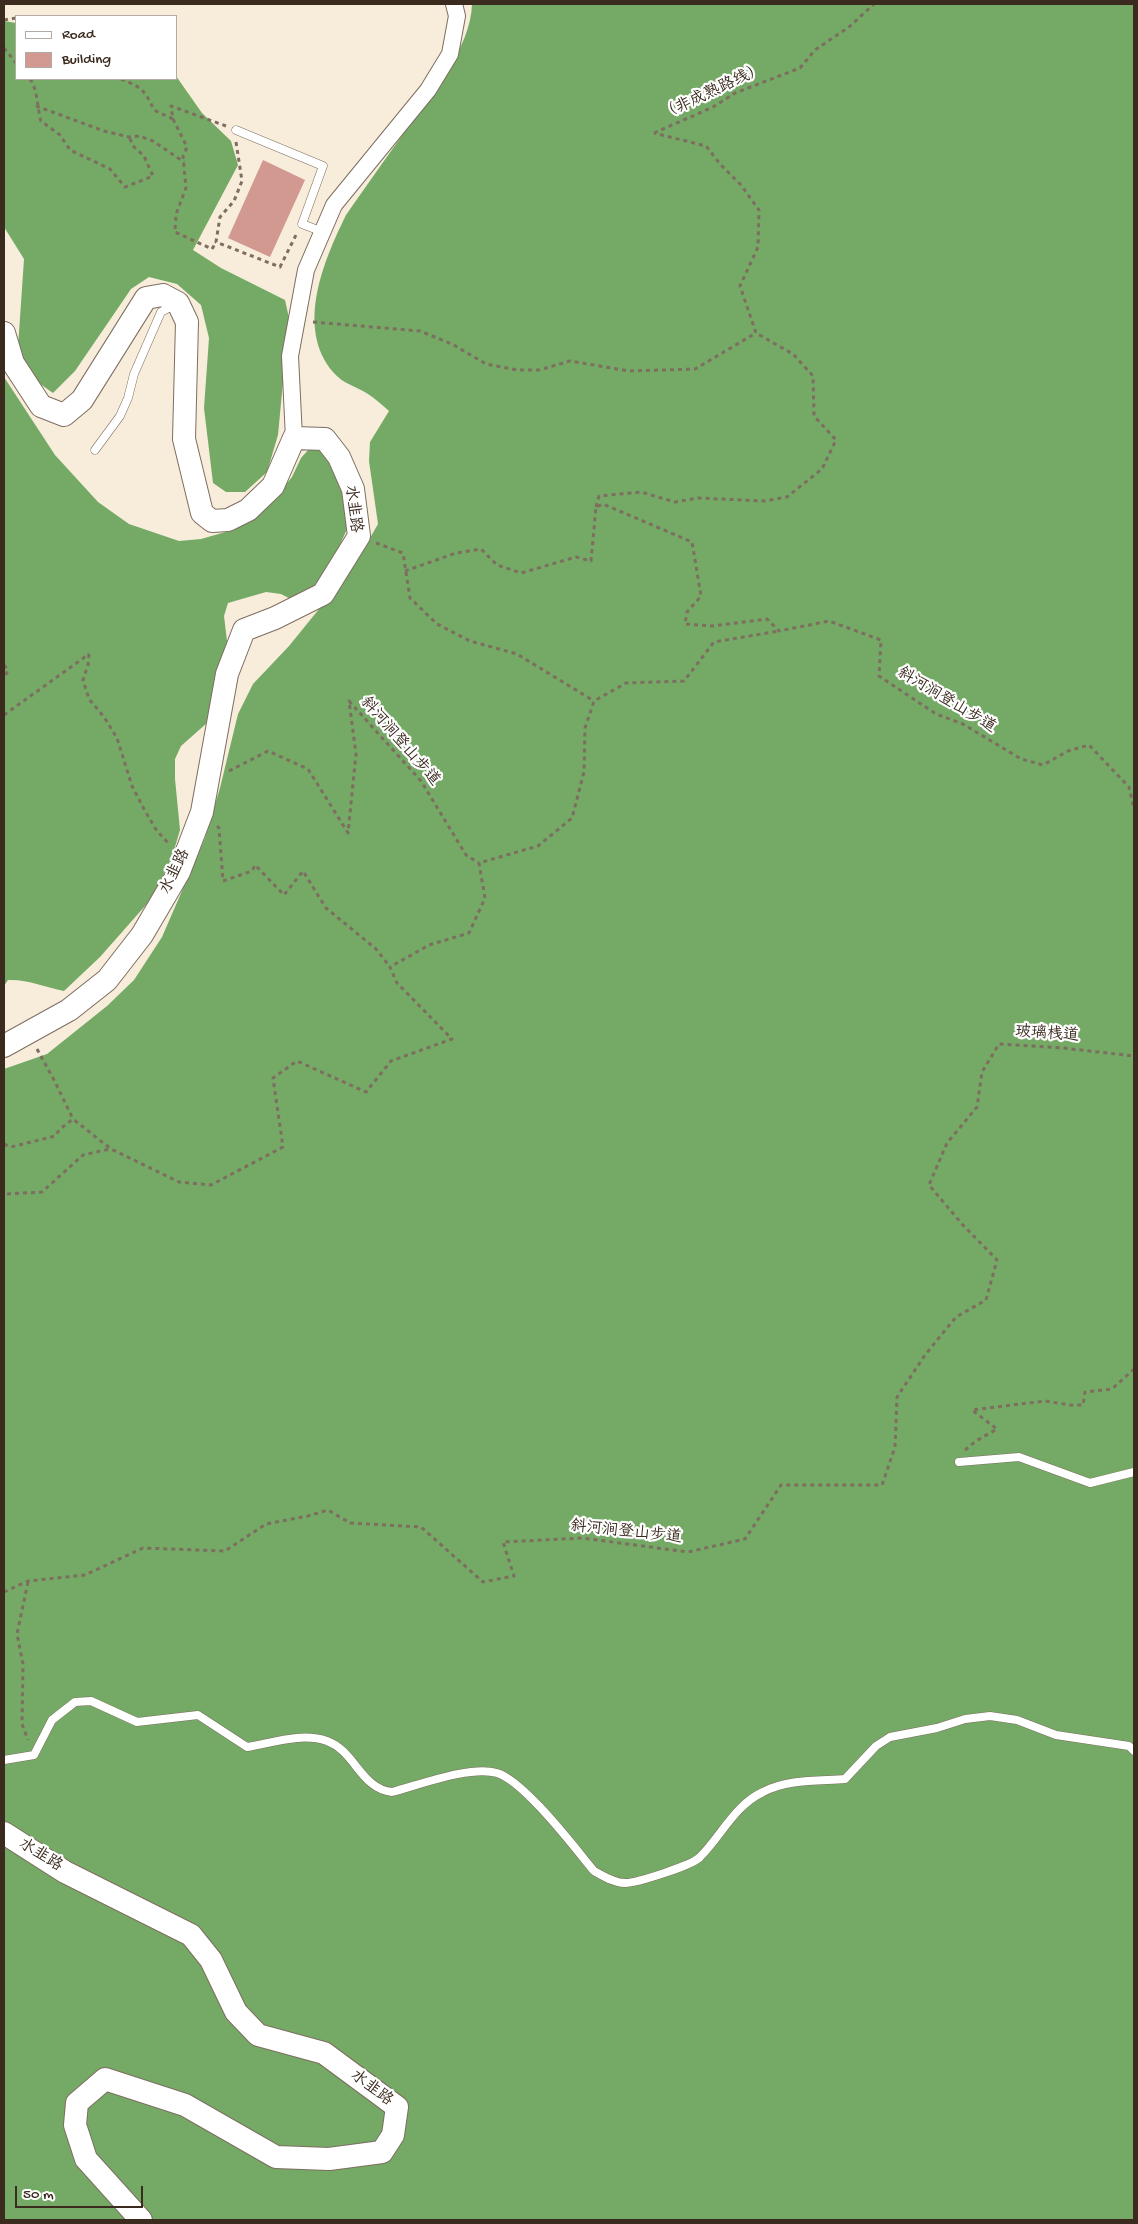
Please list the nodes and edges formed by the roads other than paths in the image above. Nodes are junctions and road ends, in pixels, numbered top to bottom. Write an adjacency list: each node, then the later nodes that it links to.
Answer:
1 (454, 4): 3 (street)
2 (236, 130): 3 (lane)
3 (323, 232): 6 (street)
4 (178, 303): 5 (street); 6 (street); 7 (lane)
5 (4, 333)
6 (294, 438): 8 (street, 水韭路)
7 (95, 450)
8 (4, 1046)
9 (959, 1462): 10 (lane)
10 (1134, 1472)
11 (1134, 1751): 12 (lane)
12 (4, 1760)
13 (4, 1833): 14 (street, 水韭路)
14 (141, 2220)

